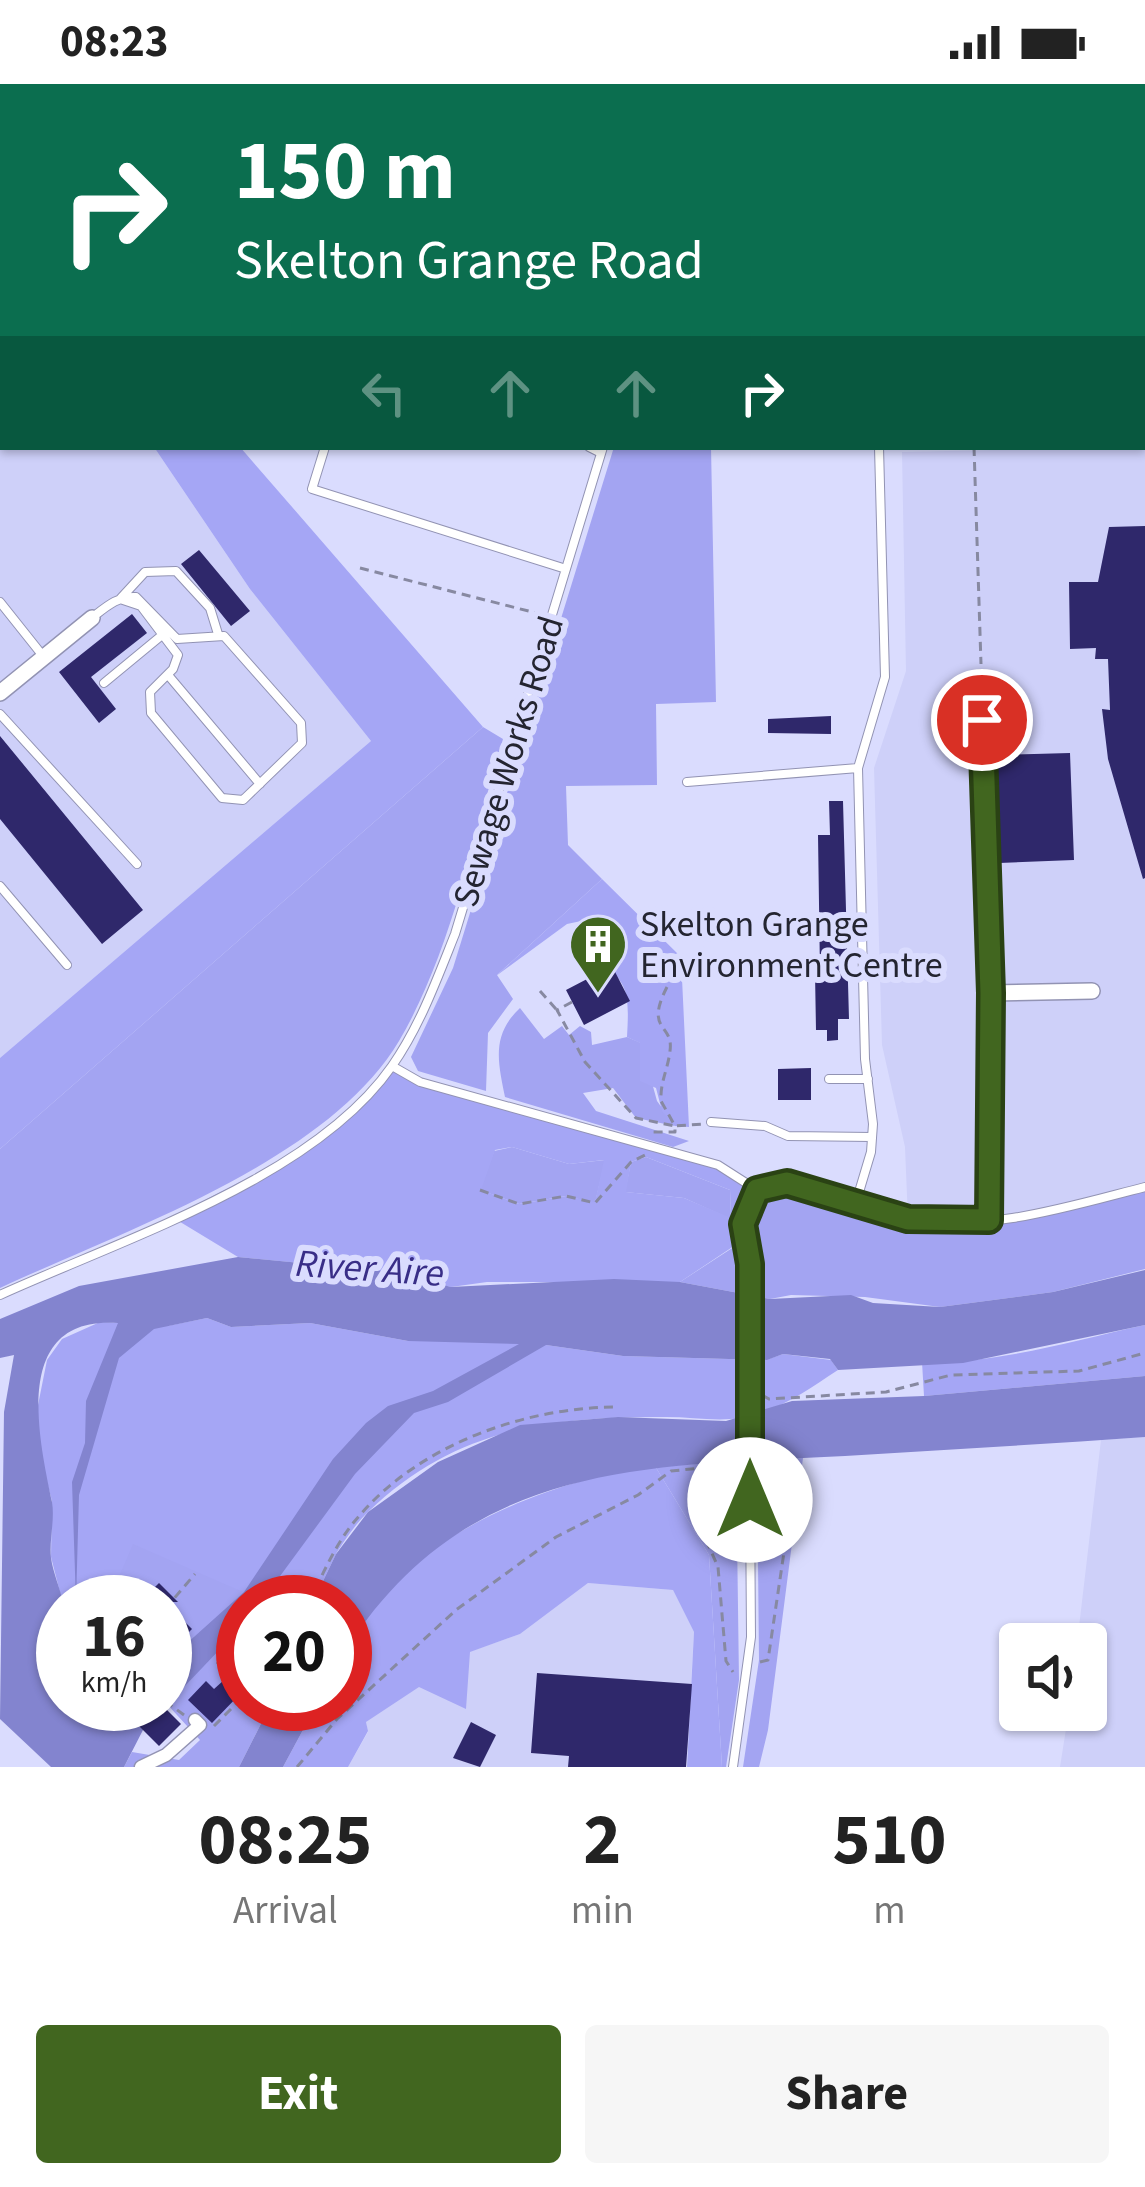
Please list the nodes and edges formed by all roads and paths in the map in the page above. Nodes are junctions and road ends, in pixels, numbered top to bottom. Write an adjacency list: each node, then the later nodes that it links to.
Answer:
1 (325, 450): 6 (lane)
2 (602, 450): 6 (lane, Sewage Works Road)
3 (879, 450): 19 (lane)
4 (974, 450): 15 (path)
5 (360, 568): 9 (path)
6 (566, 568): 9 (lane, Sewage Works Road)
7 (120, 599): 10 (lane); 11 (lane); 12 (lane)
8 (0, 602): 13 (lane)
9 (551, 617): 31 (lane, Sewage Works Road)
10 (92, 618): 13 (street)
11 (167, 631): 12 (lane); 14 (lane); 16 (lane)
12 (218, 635): 21 (lane)
13 (44, 657): 17 (street)
14 (168, 675): 21 (lane); 21 (lane)
15 (981, 678): 28 (street)
16 (104, 683)
17 (0, 693)
18 (0, 714): 22 (lane)
19 (858, 768): 20 (lane); 32 (lane)
20 (687, 782)
21 (261, 784)
22 (137, 864)
23 (0, 886): 24 (lane)
24 (67, 965)
25 (667, 987): 35 (path)
26 (1092, 991): 28 (street)
27 (540, 992): 30 (path)
28 (991, 993): 42 (street)
29 (572, 1002): 30 (path)
30 (557, 1010): 35 (path)
31 (392, 1066): 37 (lane); 43 (lane, Sewage Works Road)
32 (868, 1078): 33 (lane); 36 (lane)
33 (829, 1079)
34 (711, 1122): 35 (path); 36 (lane)
35 (675, 1126): 37 (path)
36 (872, 1137): 41 (lane)
37 (649, 1145): 39 (path); 40 (lane)
38 (1145, 1187): 42 (lane)
39 (480, 1190)
40 (757, 1190): 41 (lane); 53 (lane, bridge)
41 (856, 1202): 42 (lane)
42 (989, 1220)
43 (0, 1295)
44 (1145, 1353): 45 (path)
45 (754, 1384)
46 (617, 1407): 51 (path)
47 (790, 1500): 48 (path); 53 (path); 59 (path)
48 (764, 1506)
49 (706, 1540): 54 (path)
50 (195, 1574): 52 (path)
51 (322, 1575)
52 (192, 1578)
53 (748, 1664): 54 (lane)
54 (744, 1696): 60 (lane)
55 (192, 1719): 56 (path)
56 (198, 1722): 57 (path); 58 (street)
57 (216, 1724)
58 (141, 1767)
59 (297, 1767)
60 (734, 1767)

